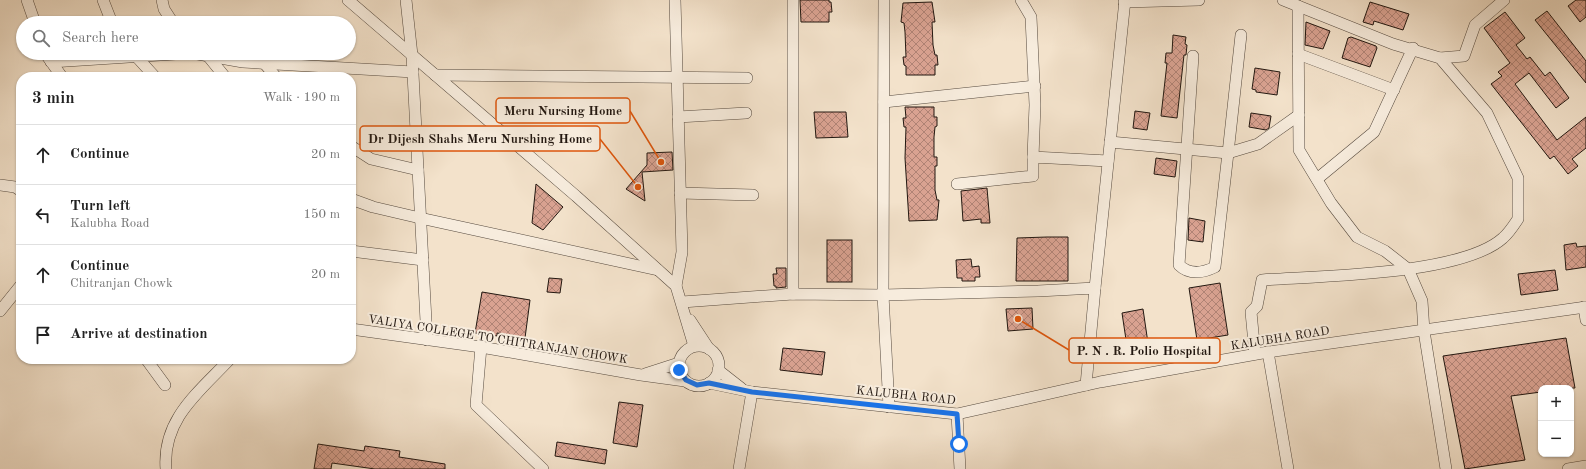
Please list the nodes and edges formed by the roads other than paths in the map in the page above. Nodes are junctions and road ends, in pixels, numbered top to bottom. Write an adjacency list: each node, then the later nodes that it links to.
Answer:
1 (27, 0): 15 (street)
2 (103, 0): 16 (street)
3 (162, 0): 17 (street)
4 (348, 0): 21 (street)
5 (406, 0): 21 (street)
6 (675, 0): 35 (street)
7 (793, 0): 65 (street)
8 (884, 0): 39 (street)
9 (1021, 0): 37 (street)
10 (1199, 0): 13 (street)
11 (1283, 0): 14 (street)
12 (1504, 0): 23 (street)
13 (1124, 1): 43 (street)
14 (1298, 6): 19 (street); 20 (street)
15 (33, 16)
16 (109, 16)
17 (168, 16)
18 (1241, 35): 46 (street)
19 (1413, 48): 23 (street); 38 (street)
20 (1298, 54): 38 (street); 41 (street)
21 (412, 55): 33 (street); 34 (street)
22 (1193, 56): 45 (street)
23 (1440, 58): 60 (street)
24 (49, 60): 29 (street)
25 (140, 60): 30 (street)
26 (211, 60): 31 (street)
27 (231, 60): 28 (street)
28 (264, 63): 32 (street); 33 (street)
29 (58, 72)
30 (150, 72)
31 (221, 72)
32 (272, 72)
33 (412, 72): 49 (street)
34 (435, 75): 35 (street); 61 (street)
35 (678, 77): 36 (street); 42 (street)
36 (747, 78)
37 (1035, 86): 39 (street); 47 (street)
38 (1394, 90): 50 (street)
39 (884, 102): 66 (street)
40 (746, 113): 42 (street)
41 (1299, 115): 46 (street); 50 (street)
42 (678, 117): 54 (street)
43 (1110, 142): 45 (street); 48 (street)
44 (356, 149): 49 (street)
45 (1186, 150): 46 (street); 46 (street)
46 (1228, 153)
47 (1033, 157): 48 (street); 51 (street)
48 (1108, 161): 63 (street)
49 (418, 170): 57 (street)
50 (1317, 179): 60 (street)
51 (957, 184)
52 (0, 185): 53 (street)
53 (16, 188)
54 (680, 193): 55 (street); 62 (street)
55 (753, 195)
56 (356, 201): 57 (street)
57 (420, 218): 59 (street); 61 (street)
58 (356, 252): 59 (street)
59 (423, 260): 73 (street)
60 (1408, 269): 72 (street); 78 (street)
61 (659, 270): 62 (street)
62 (676, 286): 68 (street)
63 (1095, 288): 66 (street); 87 (street)
64 (16, 291): 69 (street)
65 (793, 294): 66 (street); 68 (street)
66 (882, 295): 89 (street)
67 (1585, 307): 70 (street); 72 (street, KALUBHA ROAD)
68 (684, 308): 74 (street); 76 (street)
69 (0, 311)
70 (1586, 320)
71 (356, 330): 73 (street, VALIYA COLLEGE TO CHITRANJAN CHOWK)
72 (1424, 331): 77 (street, KALUBHA ROAD); 97 (street)
73 (427, 340): 75 (street, VALIYA COLLEGE TO CHITRANJAN CHOWK)
74 (694, 346): 76 (street); 79 (street)
75 (481, 347): 83 (street, VALIYA COLLEGE TO CHITRANJAN CHOWK); 93 (street)
76 (709, 349): 82 (street)
77 (1268, 352): 78 (street, KALUBHA ROAD); 96 (street)
78 (1255, 354): 87 (street, KALUBHA ROAD)
79 (679, 363): 83 (street, VALIYA COLLEGE TO CHITRANJAN CHOWK); 84 (street)
80 (150, 364): 86 (street)
81 (225, 364): 92 (street)
82 (718, 370): 85 (street); 88 (street)
83 (641, 375): 84 (street, VALIYA COLLEGE TO CHITRANJAN CHOWK)
84 (686, 380): 85 (street)
85 (709, 383): 88 (street, KALUBHA ROAD)
86 (165, 385)
87 (1086, 385): 90 (street, KALUBHA ROAD)
88 (747, 391): 89 (street, KALUBHA ROAD); 94 (street)
89 (889, 407): 90 (street, KALUBHA ROAD)
90 (957, 414): 95 (street)
91 (1586, 466): 98 (street)
92 (166, 469)
93 (543, 469)
94 (740, 469)
95 (960, 469)
96 (1288, 469)
97 (1446, 469)
98 (1568, 469)

